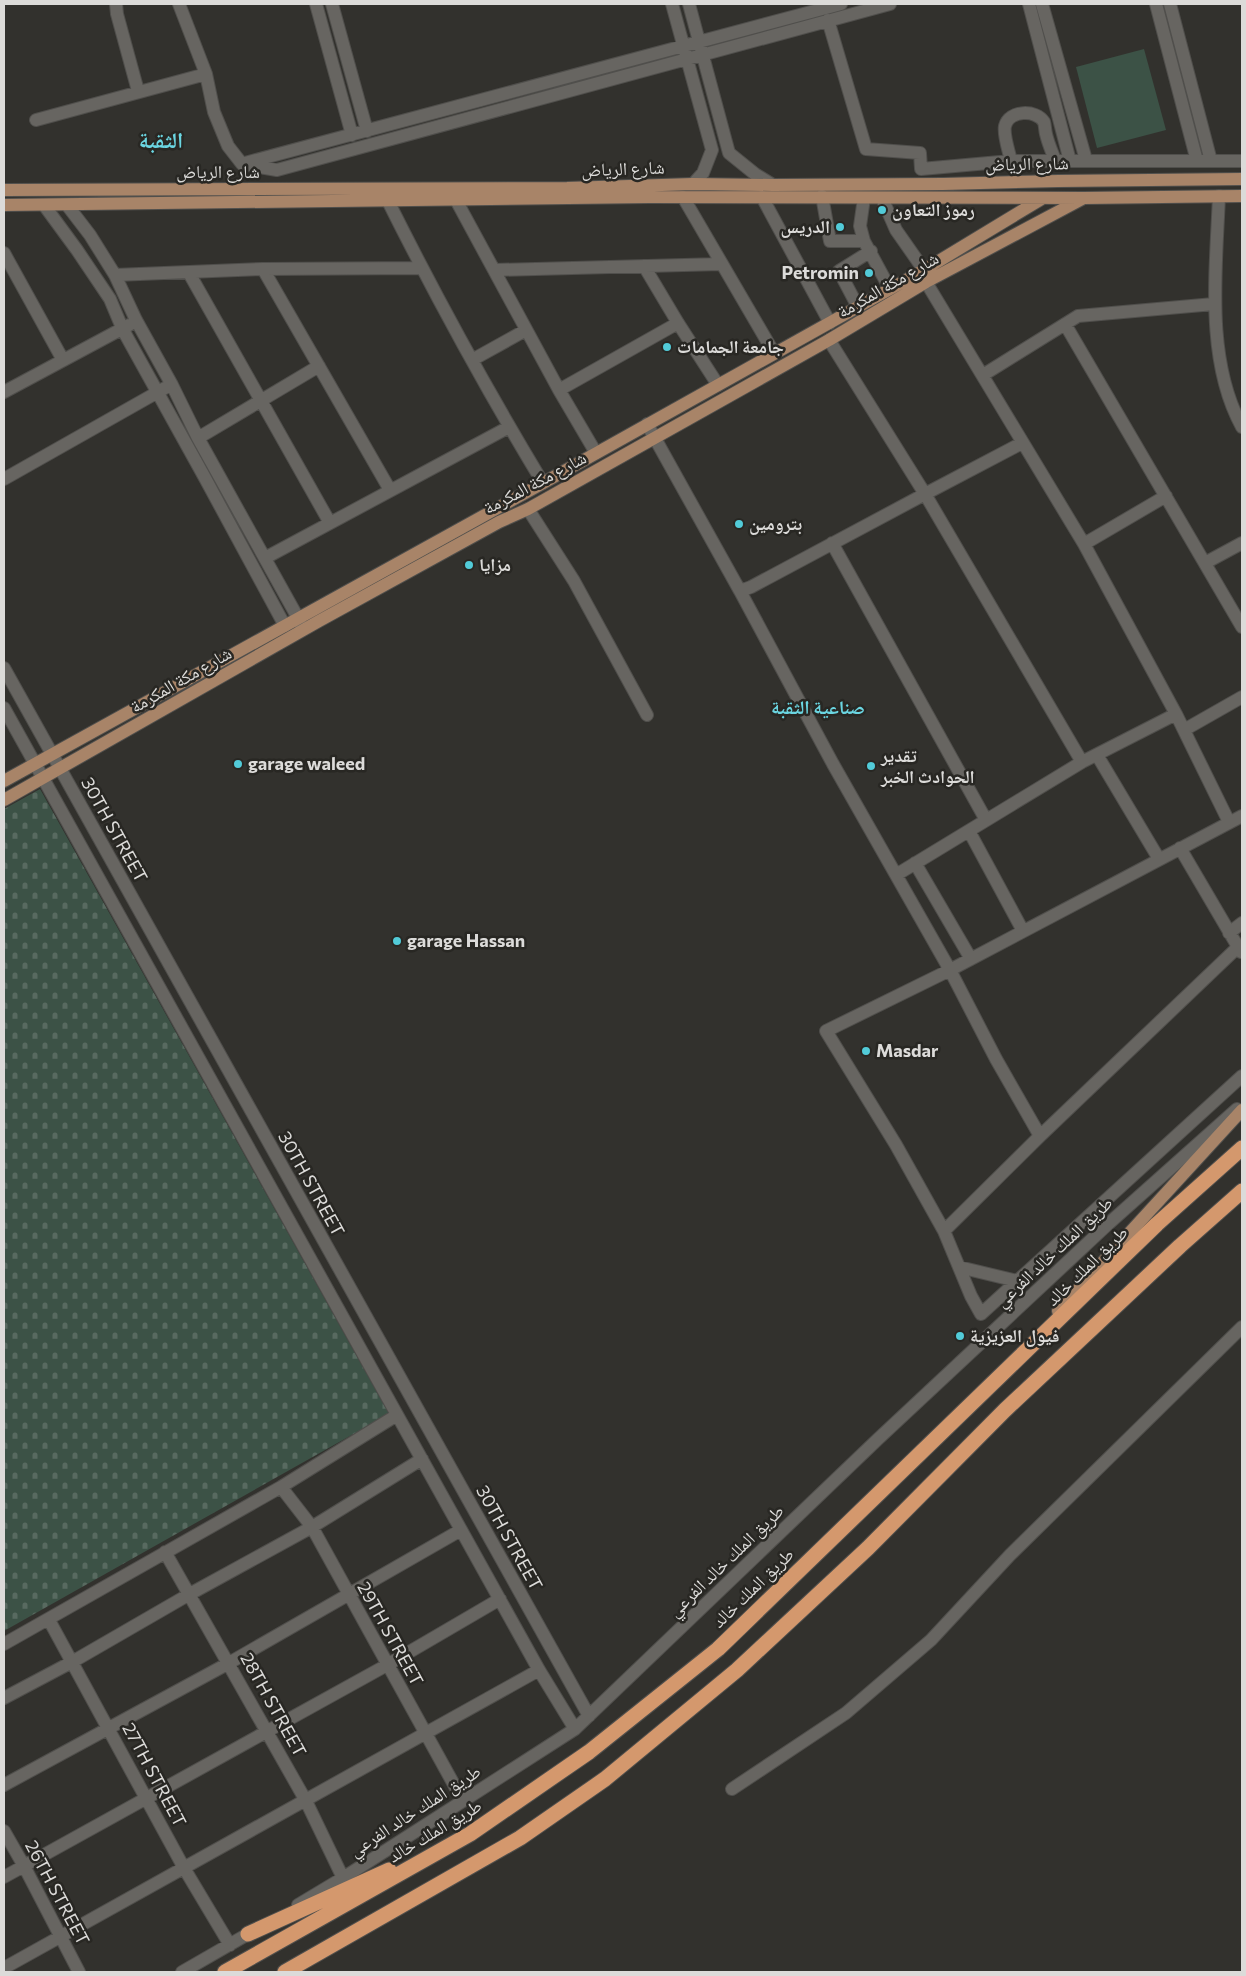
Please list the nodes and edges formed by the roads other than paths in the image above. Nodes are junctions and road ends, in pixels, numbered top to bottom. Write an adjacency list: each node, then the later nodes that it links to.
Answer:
1 (116, 4): 18 (street)
2 (179, 4): 17 (street)
3 (316, 4): 21 (street)
4 (332, 4): 20 (street)
5 (672, 4): 14 (street)
6 (688, 4): 15 (street)
7 (841, 4): 15 (street)
8 (890, 4): 13 (street)
9 (1029, 4): 27 (street)
10 (1042, 4): 25 (street)
11 (1156, 4): 28 (street)
12 (1170, 4): 29 (street)
13 (828, 20): 15 (street); 26 (street)
14 (683, 46): 15 (street); 16 (street); 20 (street)
15 (701, 49): 16 (street); 22 (street)
16 (688, 60): 23 (street); 31 (street)
17 (206, 74): 18 (street); 31 (street)
18 (138, 91): 19 (street)
19 (36, 120)
20 (367, 130): 21 (street)
21 (352, 135): 31 (street)
22 (728, 147): 23 (street); 35 (street)
23 (712, 150): 33 (street)
24 (1055, 160): 26 (street); 26 (street); 27 (street)
25 (1086, 160): 27 (street); 28 (street)
26 (1011, 161)
27 (1070, 161)
28 (1197, 161): 29 (street)
29 (1211, 161): 30 (street)
30 (1242, 161)
31 (242, 164)
32 (1242, 179): 34 (main road, شارع الرياض)
33 (693, 184): 35 (main road, شارع الرياض); 37 (main road, شارع الرياض)
34 (943, 184): 35 (main road, شارع الرياض); 43 (main road)
35 (773, 186)
36 (4, 190): 37 (main road, شارع الرياض)
37 (340, 195): 50 (main road, شارع الرياض); 53 (main road, شارع الرياض)
38 (822, 196): 42 (main road, شارع الرياض); 45 (main road, شارع الرياض); 55 (street)
39 (1219, 196): 40 (main road, شارع الرياض); 48 (main road, شارع الرياض); 67 (street)
40 (1242, 196)
41 (684, 197): 42 (main road, شارع الرياض); 49 (main road, شارع الرياض); 57 (street)
42 (762, 197): 70 (street)
43 (938, 197): 44 (main road, شارع الرياض); 46 (main road, شارع الرياض)
44 (1005, 197): 47 (main road, شارع الرياض); 54 (main road)
45 (864, 198): 46 (main road, شارع الرياض); 55 (street)
46 (882, 198): 65 (street)
47 (1042, 198): 48 (main road, شارع الرياض); 54 (main road, شارع مكة المكرمة)
48 (1084, 198): 65 (main road, شارع مكة المكرمة)
49 (456, 200): 50 (main road, شارع الرياض); 61 (street)
50 (388, 201): 59 (street)
51 (4, 205): 52 (main road, شارع الرياض)
52 (44, 205): 53 (main road, شارع الرياض); 73 (street)
53 (67, 205): 64 (street)
54 (1014, 216): 65 (main road, شارع مكة المكرمة)
55 (868, 246): 66 (street); 68 (street)
56 (4, 253): 62 (street)
57 (721, 264): 58 (street); 76 (street)
58 (644, 266): 61 (street); 71 (street)
59 (421, 268): 60 (street); 78 (street)
60 (263, 269): 63 (street); 79 (street)
61 (494, 270): 74 (street)
62 (9, 273): 77 (street)
63 (189, 273): 64 (street); 87 (street)
64 (115, 275): 69 (street)
65 (925, 276): 66 (main road, شارع مكة المكرمة); 75 (main road, شارع مكة المكرمة); 81 (street)
66 (890, 289): 68 (main road, شارع مكة المكرمة)
67 (1214, 304): 72 (street); 90 (street)
68 (858, 307): 70 (main road, شارع مكة المكرمة)
69 (136, 320): 73 (street); 82 (street)
70 (830, 322): 76 (main road, شارع مكة المكرمة)
71 (678, 323): 83 (street); 85 (street)
72 (1065, 324): 81 (street); 99 (street)
73 (123, 330): 77 (street); 86 (street)
74 (526, 330): 78 (street); 85 (street)
75 (829, 340): 80 (main road, شارع مكة المكرمة); 98 (street)
76 (778, 351): 80 (main road); 83 (main road, شارع مكة المكرمة)
77 (63, 360): 84 (street)
78 (472, 360): 89 (street)
79 (319, 366): 87 (street); 97 (street)
80 (776, 369): 92 (main road, شارع مكة المكرمة)
81 (983, 375): 93 (street)
82 (172, 385): 86 (street); 91 (street)
83 (718, 385): 88 (main road, شارع مكة المكرمة)
84 (5, 388)
85 (559, 390): 94 (street)
86 (157, 391): 95 (street); 109 (street)
87 (262, 401): 91 (street); 101 (street)
88 (647, 424): 92 (street); 94 (main road, شارع مكة المكرمة)
89 (509, 427): 96 (street); 97 (street)
90 (1242, 427)
91 (198, 438): 105 (street)
92 (654, 438): 100 (main road, شارع مكة المكرمة); 107 (street)
93 (1022, 443): 98 (street); 104 (street)
94 (596, 453): 96 (main road, شارع مكة المكرمة)
95 (4, 479)
96 (543, 483): 108 (main road, شارع مكة المكرمة)
97 (390, 490): 101 (street)
98 (925, 494): 102 (street); 120 (street)
99 (1166, 496): 104 (street); 106 (street)
100 (528, 509): 111 (main road, شارع مكة المكرمة); 115 (street)
101 (330, 523): 105 (street)
102 (832, 543): 107 (street); 127 (street)
103 (1242, 543): 106 (street)
104 (1084, 544): 116 (street)
105 (265, 558): 108 (street)
106 (1205, 563): 110 (street)
107 (740, 591): 133 (street)
108 (298, 618): 109 (main road, شارع مكة المكرمة); 111 (street)
109 (284, 626): 118 (main road, شارع مكة المكرمة)
110 (1242, 627)
111 (303, 630): 122 (main road, شارع مكة المكرمة)
112 (4, 668): 118 (street, 30TH STREET)
113 (1242, 697): 117 (street)
114 (4, 708): 121 (street, 30TH STREET)
115 (647, 714)
116 (1176, 714): 117 (street); 119 (street)
117 (1184, 730): 128 (street)
118 (51, 754): 121 (main road, شارع مكة المكرمة); 122 (street, 30TH STREET)
119 (1097, 755): 120 (street); 131 (street)
120 (1082, 762): 127 (street)
121 (35, 763): 123 (street, 30TH STREET); 124 (main road, شارع مكة المكرمة)
122 (60, 769): 123 (main road, شارع مكة المكرمة); 169 (street, 30TH STREET)
123 (43, 778): 125 (main road, شارع مكة المكرمة); 153 (street, 30TH STREET)
124 (4, 781)
125 (4, 800)
126 (1242, 816): 128 (street)
127 (986, 820): 129 (street)
128 (1230, 822): 130 (street)
129 (969, 830): 132 (street); 135 (street)
130 (1180, 848): 131 (street); 136 (street)
131 (1160, 859): 135 (street)
132 (915, 863): 133 (street); 138 (street)
133 (896, 874): 139 (street)
134 (1242, 923): 136 (street)
135 (1023, 931): 138 (street)
136 (1229, 933): 137 (street)
137 (1240, 950): 143 (street)
138 (971, 959): 139 (street)
139 (950, 970): 143 (street); 146 (street)
140 (1242, 1076): 148 (street)
141 (1242, 1104): 151 (street, طريق الملك خالد الفرعي)
142 (1242, 1110): 152 (main road)
143 (1040, 1136): 146 (street)
144 (1242, 1148): 152 (highway, طريق الملك خالد)
145 (1242, 1192): 192 (highway)
146 (944, 1231): 147 (street)
147 (959, 1267): 148 (street); 149 (street)
148 (1017, 1281): 149 (street)
149 (981, 1314): 151 (street)
150 (1242, 1327): 175 (street)
151 (988, 1337): 169 (street, طريق الملك خالد الفرعي)
152 (992, 1384): 180 (highway, طريق الملك خالد)
153 (398, 1415): 154 (street, 30TH STREET); 155 (street)
154 (422, 1459): 156 (street); 157 (street, 30TH STREET)
155 (281, 1487): 156 (street, 29TH STREET); 158 (street)
156 (312, 1527): 159 (street); 160 (street, 29TH STREET)
157 (461, 1530): 160 (street); 161 (street, 30TH STREET)
158 (165, 1552): 159 (street, 28TH STREET); 162 (street)
159 (188, 1595): 164 (street); 165 (street, 28TH STREET)
160 (348, 1595): 165 (street); 166 (street, 29TH STREET)
161 (500, 1599): 166 (street); 167 (street, 30TH STREET)
162 (50, 1620): 163 (street); 164 (street, 27TH STREET)
163 (4, 1644)
164 (72, 1662): 168 (street); 170 (street, 27TH STREET)
165 (229, 1663): 170 (street); 172 (street, 28TH STREET)
166 (388, 1665): 172 (street); 173 (street, 29TH STREET)
167 (539, 1670): 171 (street, 30TH STREET); 173 (street)
168 (4, 1698)
169 (589, 1716): 171 (street, طريق الملك خالد الفرعي)
170 (109, 1728): 174 (street); 176 (street, 27TH STREET)
171 (575, 1728): 178 (street, طريق الملك خالد الفرعي)
172 (268, 1731): 176 (street); 177 (street, 28TH STREET)
173 (426, 1734): 177 (street); 178 (street, 29TH STREET)
174 (4, 1784)
175 (732, 1789)
176 (147, 1798): 181 (street); 182 (street, 27TH STREET)
177 (306, 1801): 182 (street); 184 (street, 28TH STREET)
178 (463, 1802): 184 (street, طريق الملك خالد الفرعي)
179 (4, 1831): 181 (street, 26TH STREET)
180 (470, 1834): 185 (highway); 191 (highway, طريق الملك خالد)
181 (24, 1866): 183 (street); 186 (street, 26TH STREET)
182 (184, 1868): 186 (street); 187 (street, 27TH STREET)
183 (4, 1877)
184 (343, 1878): 185 (street, طريق الملك خالد الفرعي)
185 (248, 1934): 187 (street, طريق الملك خالد الفرعي)
186 (61, 1936): 188 (street); 189 (street, 26TH STREET)
187 (230, 1945): 190 (street, طريق الملك خالد الفرعي)
188 (4, 1968)
189 (79, 1972)
190 (182, 1972)
191 (225, 1972)
192 (285, 1972)

